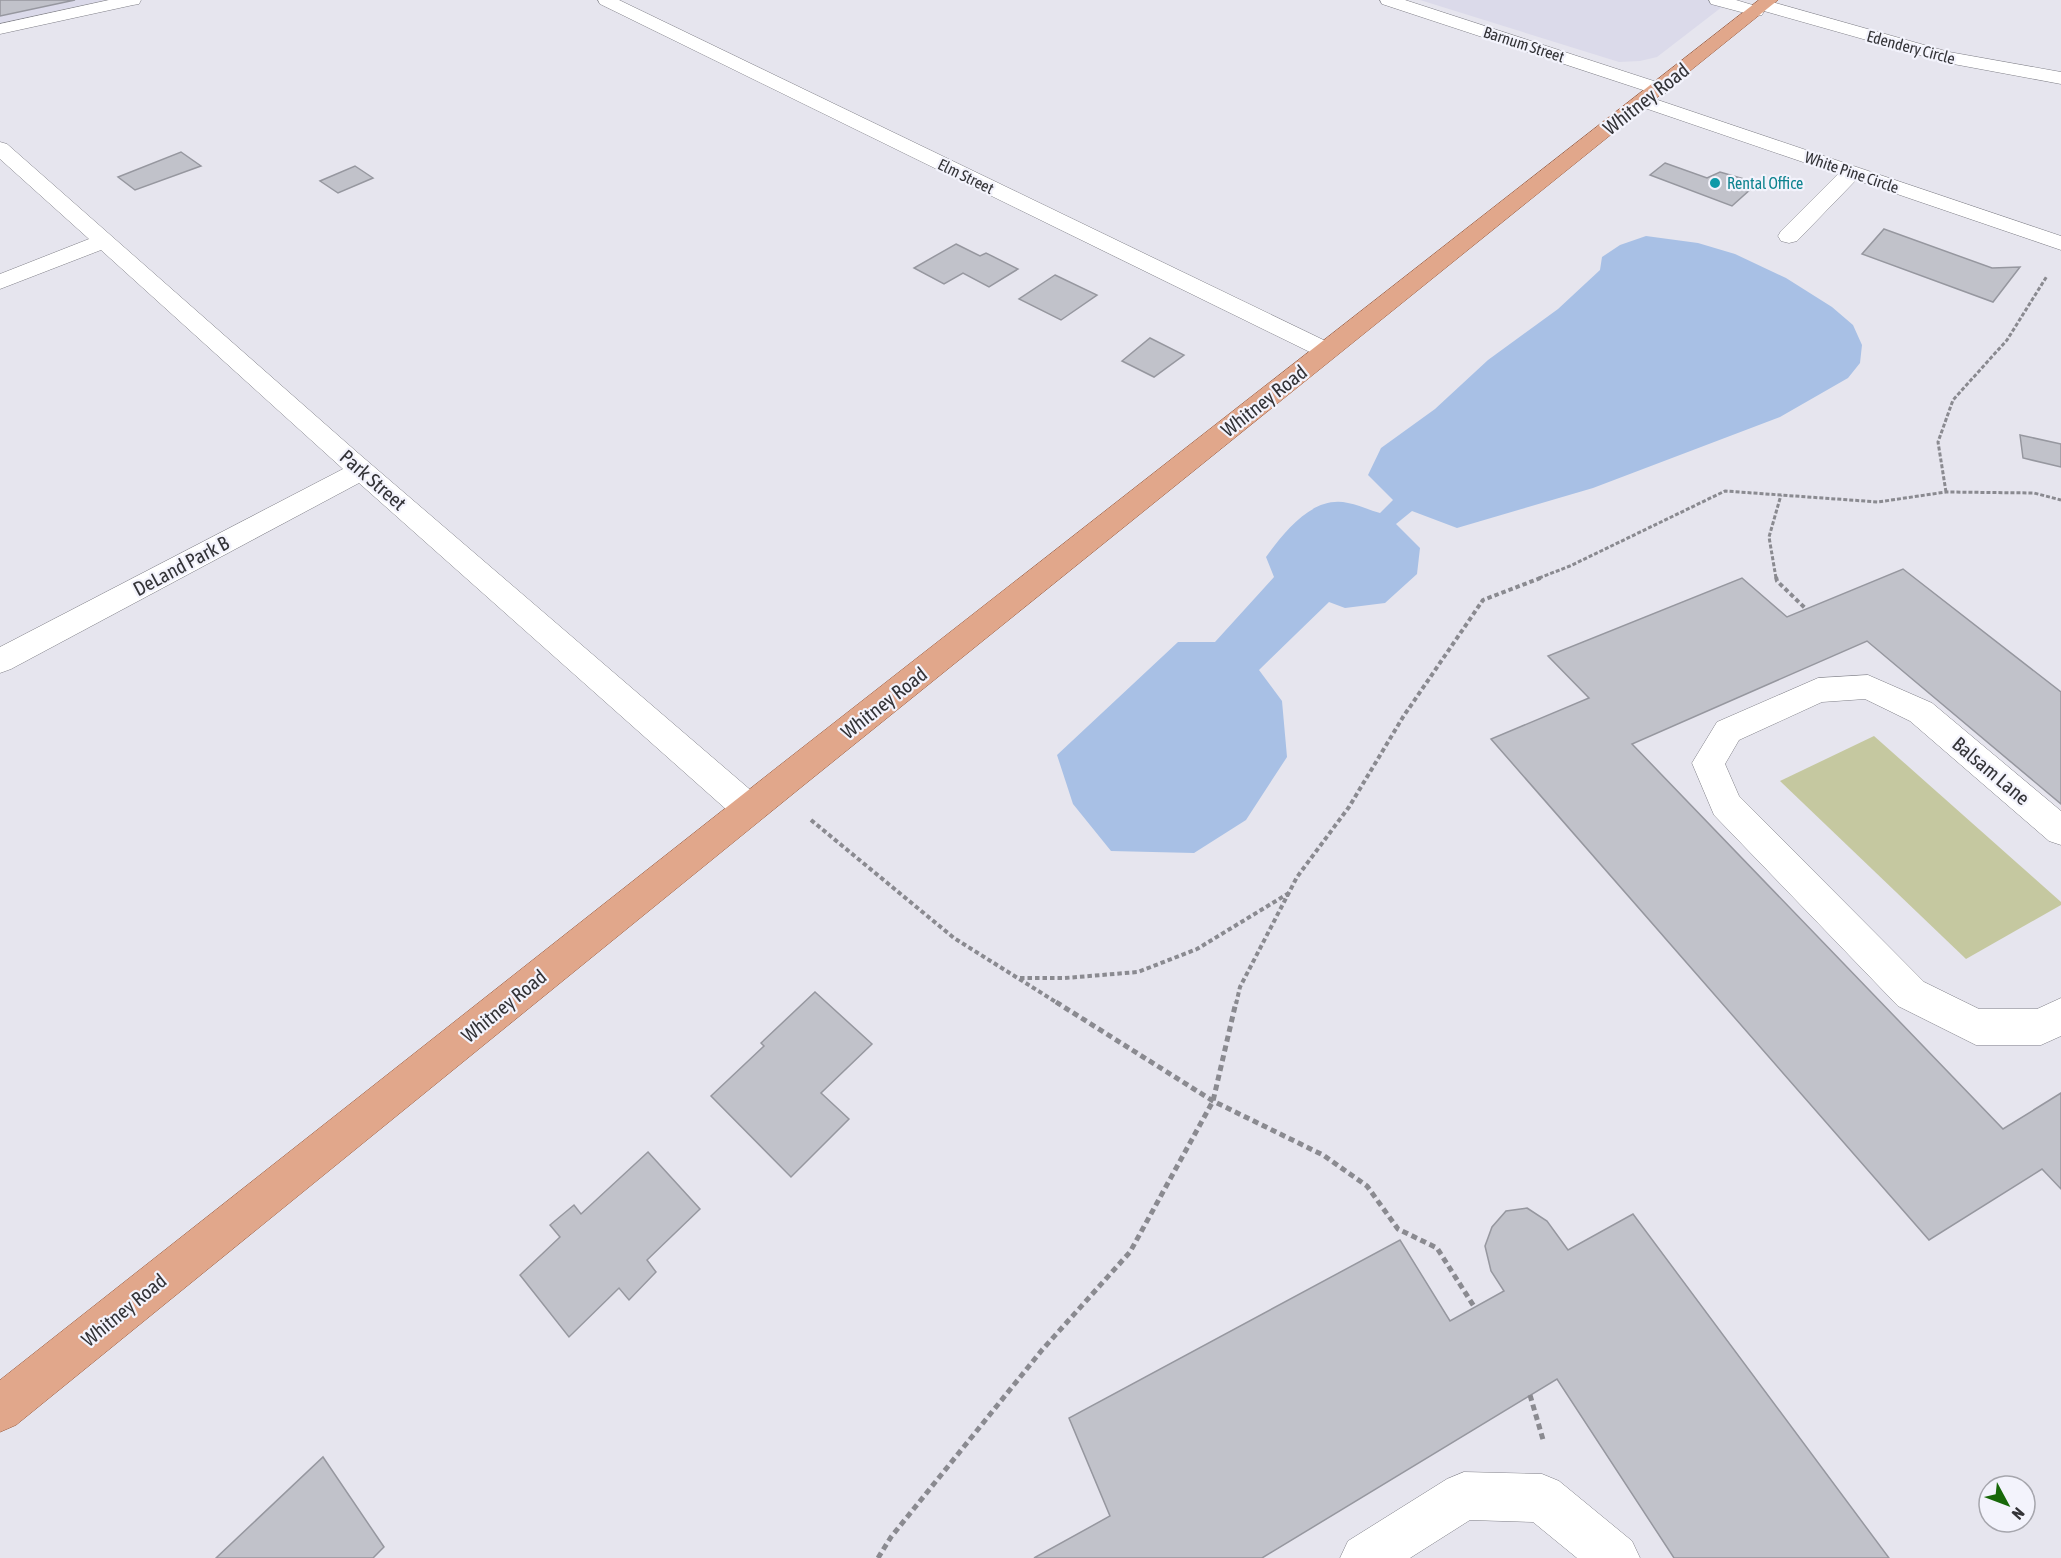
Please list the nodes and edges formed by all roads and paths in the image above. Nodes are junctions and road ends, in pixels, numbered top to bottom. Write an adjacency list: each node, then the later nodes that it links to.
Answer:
1 (133, 0): 6 (street)
2 (606, 0): 16 (street, Elm Street)
3 (1388, 0): 8 (street, Barnum Street)
4 (1718, 0): 5 (street, Edendery Circle)
5 (1764, 5): 7 (street, Edendery Circle); 8 (main road, Whitney Road)
6 (0, 29)
7 (2061, 78)
8 (1651, 95): 10 (street, White Pine Circle); 16 (main road, Whitney Road)
9 (0, 148): 12 (street, Park Street)
10 (1852, 172): 11 (street); 13 (street, White Pine Circle)
11 (1789, 236)
12 (105, 240): 15 (street); 17 (street, Park Street)
13 (2061, 243)
14 (2051, 269): 18 (path)
15 (0, 282)
16 (1327, 351): 23 (main road, Whitney Road)
17 (362, 470): 22 (street, DeLand Park B); 23 (street, Park Street)
18 (1946, 492): 19 (path); 20 (path)
19 (1781, 495): 21 (path); 26 (path)
20 (2061, 500)
21 (1806, 609)
22 (0, 661)
23 (749, 809): 31 (main road, Whitney Road)
24 (811, 820): 27 (path)
25 (2061, 831): 28 (street, Balsam Lane)
26 (1290, 892): 27 (path); 29 (path)
27 (1018, 978): 29 (path)
28 (2061, 1016)
29 (1213, 1101): 30 (path); 32 (path)
30 (1475, 1308)
31 (0, 1409)
32 (878, 1558)
33 (1365, 1558): 34 (street)
34 (1615, 1558)

